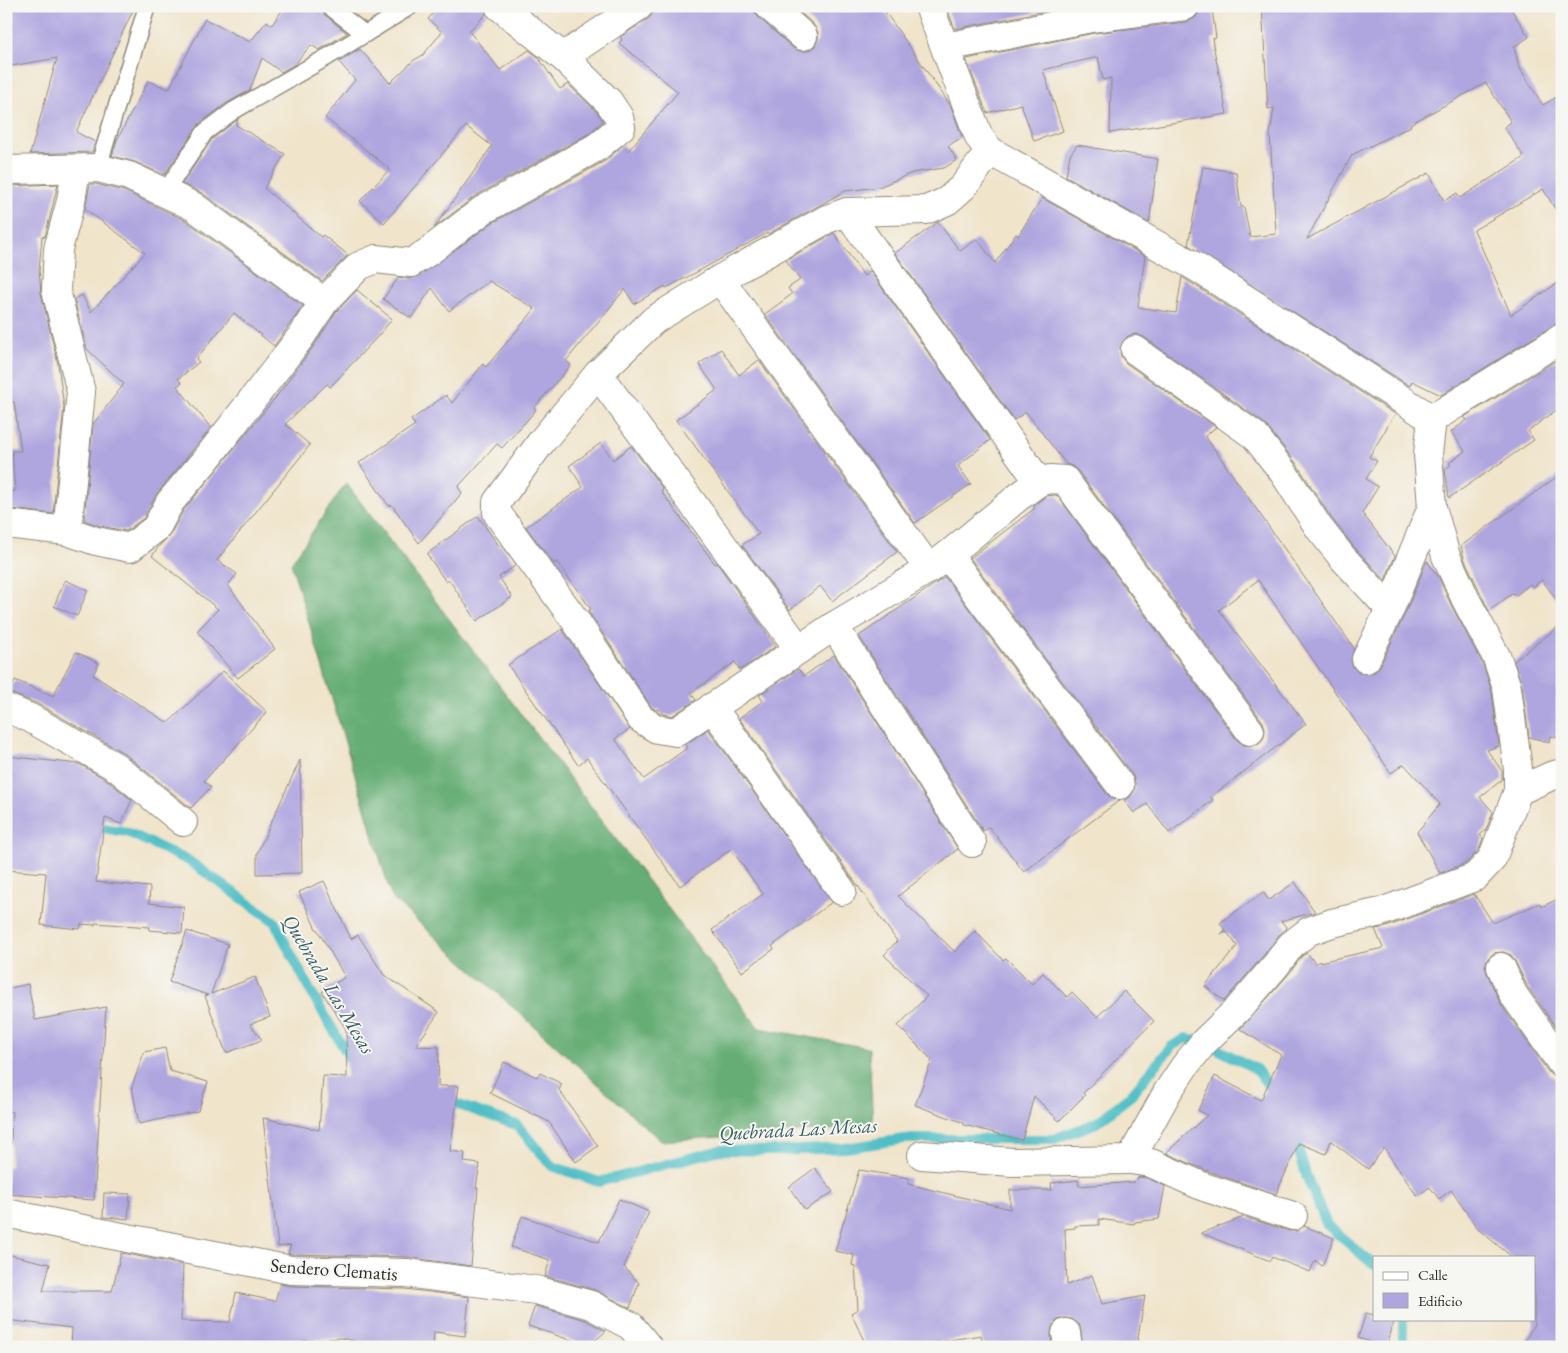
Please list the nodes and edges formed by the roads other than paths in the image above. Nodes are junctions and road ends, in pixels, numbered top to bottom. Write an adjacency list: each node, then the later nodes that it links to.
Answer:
1 (147, 6): 14 (lane)
2 (329, 6): 9 (lane)
3 (411, 6): 9 (lane)
4 (499, 6): 12 (street)
5 (639, 6): 12 (street)
6 (769, 6): 10 (street)
7 (929, 6): 11 (street)
8 (1185, 6): 11 (street)
9 (365, 34): 16 (lane)
10 (803, 36)
11 (946, 47): 13 (street)
12 (563, 57): 19 (street)
13 (990, 151): 17 (street); 23 (street)
14 (87, 169): 15 (street); 16 (street); 27 (street)
15 (6, 170)
16 (165, 192): 19 (street)
17 (848, 212): 18 (street); 24 (street)
18 (720, 279): 22 (street); 28 (street)
19 (324, 302): 27 (street)
20 (1562, 338): 23 (street)
21 (1135, 350): 29 (street)
22 (598, 374): 31 (street); 33 (street)
23 (1432, 419): 25 (street)
24 (1039, 482): 28 (street); 35 (street)
25 (1432, 507): 29 (street); 38 (street)
26 (6, 524): 27 (street)
27 (68, 531)
28 (938, 562): 30 (street); 37 (street)
29 (1390, 609): 32 (street)
30 (834, 626): 31 (street); 40 (street)
31 (799, 649): 33 (street)
32 (1366, 659)
33 (712, 707): 41 (street)
34 (6, 708): 39 (street)
35 (1250, 731)
36 (1562, 773): 38 (street)
37 (1120, 785)
38 (1518, 791): 45 (street)
39 (183, 822)
40 (972, 843)
41 (842, 892)
42 (1501, 967): 43 (street)
43 (1562, 1064)
44 (922, 1155): 45 (street)
45 (1130, 1160): 47 (street)
46 (6, 1213): 48 (street, Sendero Clematis)
47 (1293, 1216)
48 (648, 1347)

